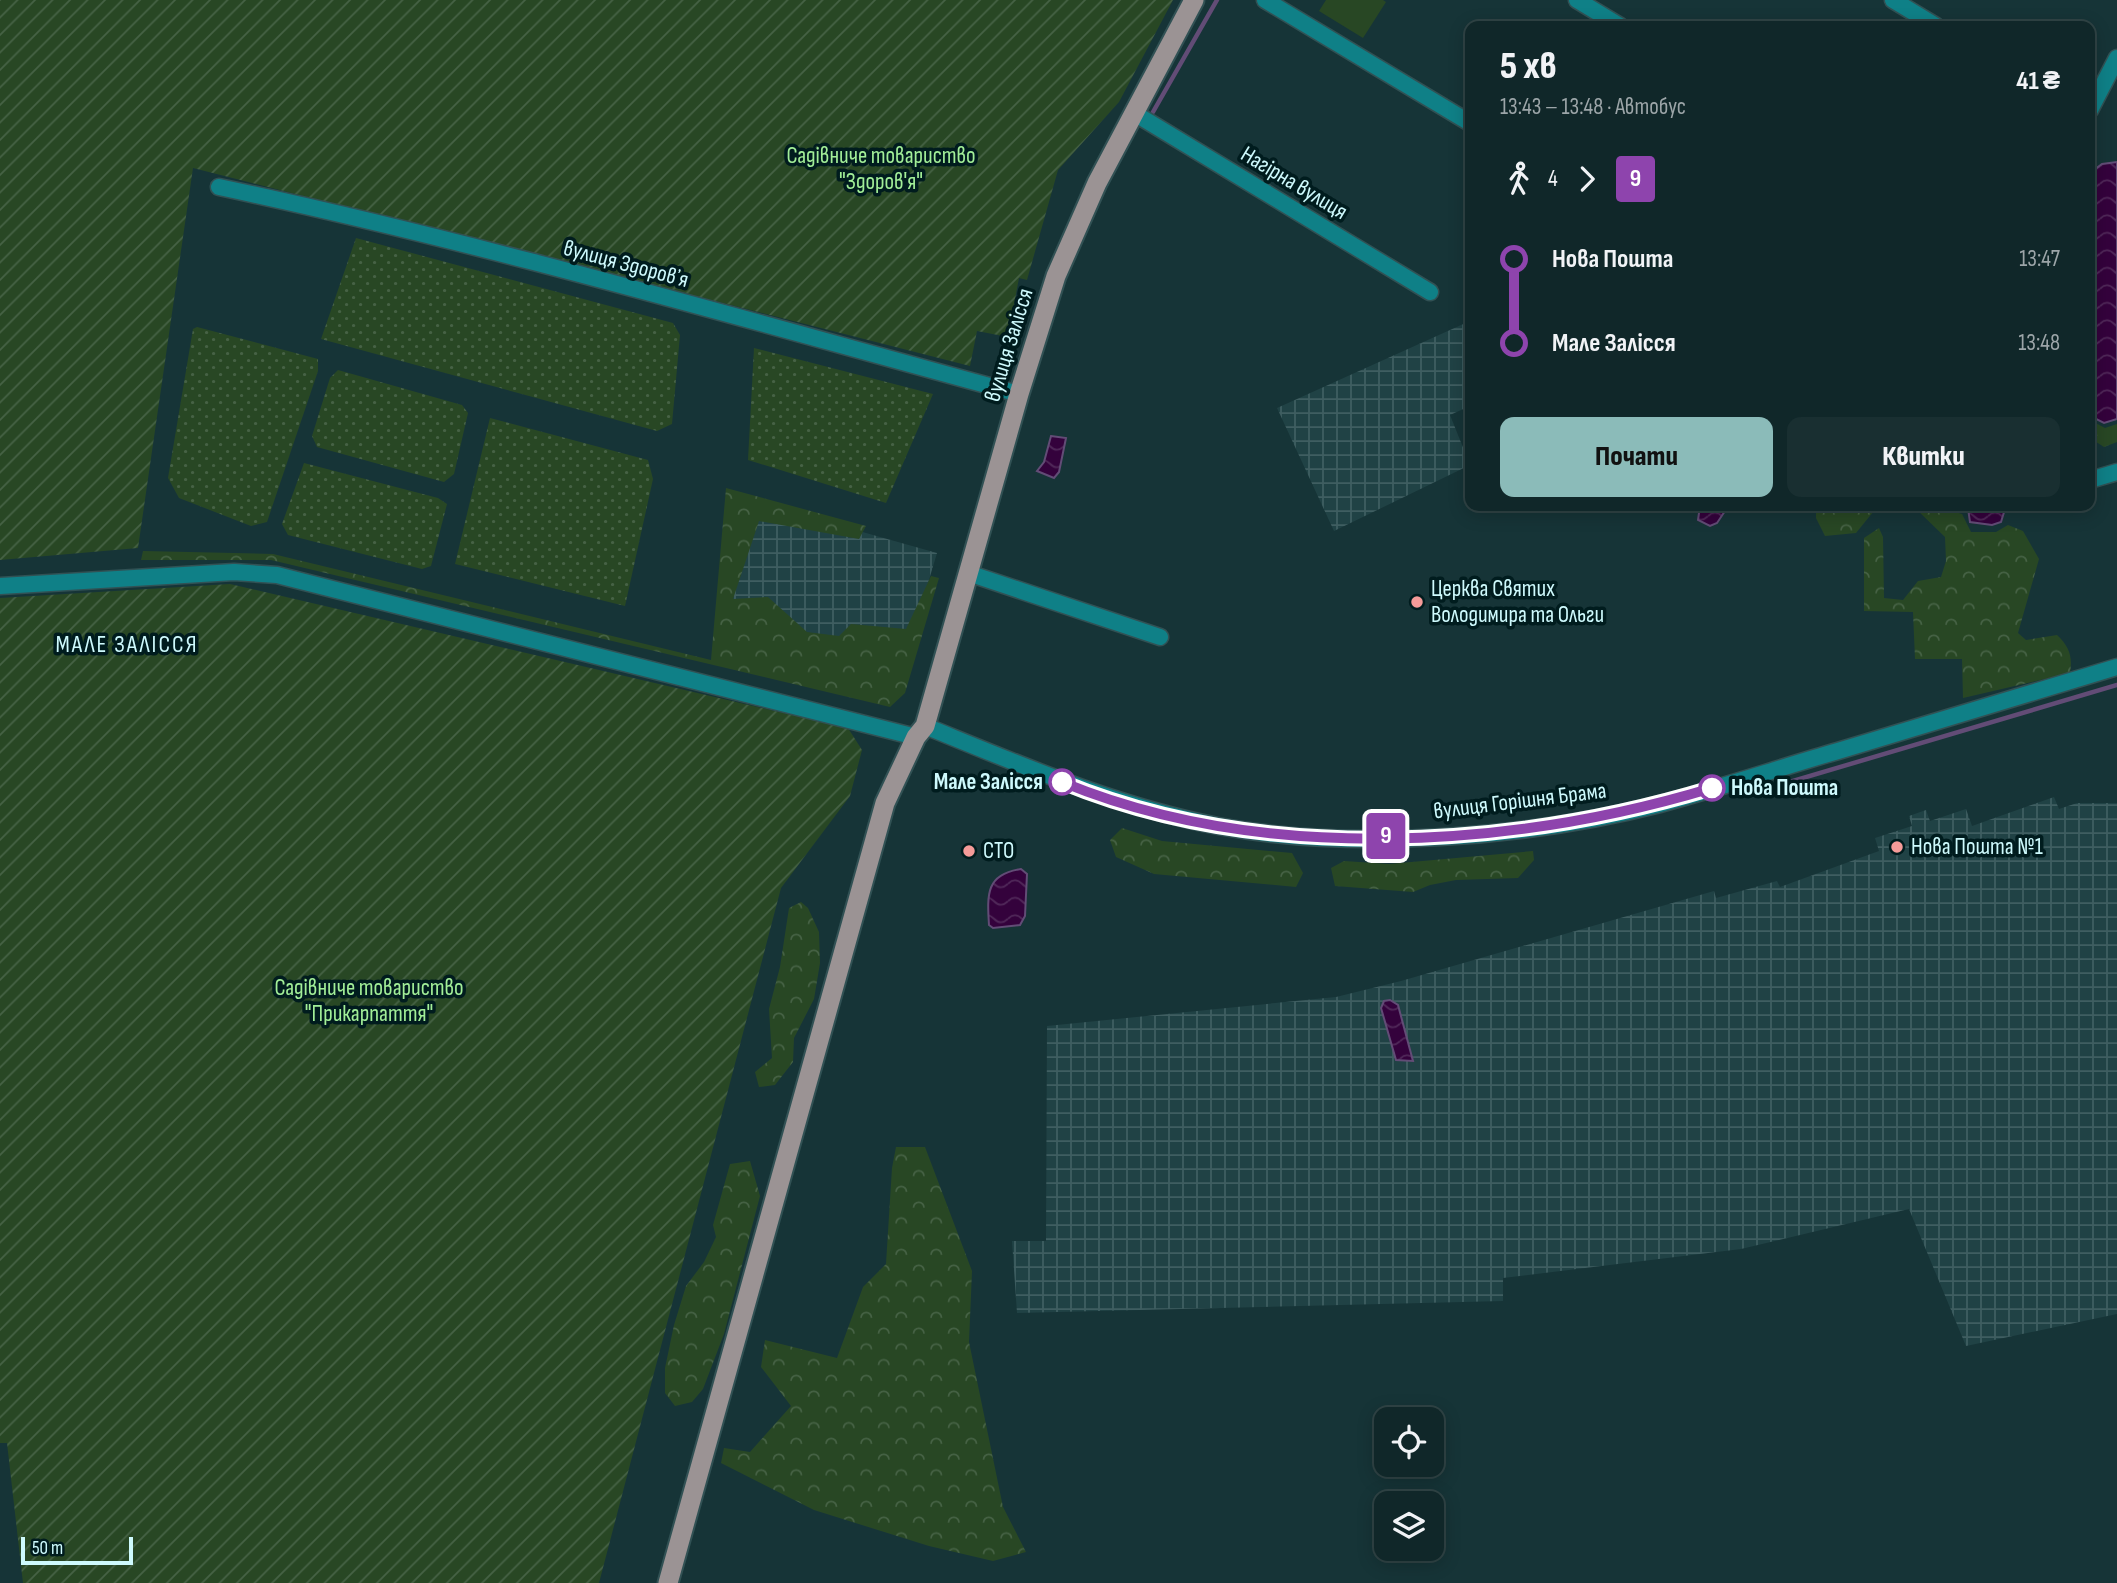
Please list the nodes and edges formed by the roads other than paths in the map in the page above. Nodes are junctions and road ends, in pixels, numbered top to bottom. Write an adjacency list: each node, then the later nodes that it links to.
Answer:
1 (1195, 0): 9 (main road, вулиця Залісся)
2 (1265, 0): 10 (street)
3 (1577, 0): 5 (street)
4 (1893, 0): 6 (street)
5 (1612, 21)
6 (1928, 21)
7 (2117, 58): 8 (street)
8 (2095, 100)
9 (1134, 113): 12 (street, Нагірна вулиця); 13 (main road, вулиця Залісся)
10 (1465, 120)
11 (219, 187): 13 (street, вулиця Здоровʼя)
12 (1430, 292)
13 (1019, 394): 16 (main road, вулиця Залісся)
14 (2117, 472): 15 (street)
15 (2095, 479)
16 (968, 573): 18 (street); 20 (main road, вулиця Залісся)
17 (0, 586): 20 (street, вулиця Горішня Брама)
18 (1160, 637)
19 (2117, 667): 20 (street, вулиця Горішня Брама)
20 (921, 732): 21 (main road, вулиця Залісся)
21 (668, 1583)

